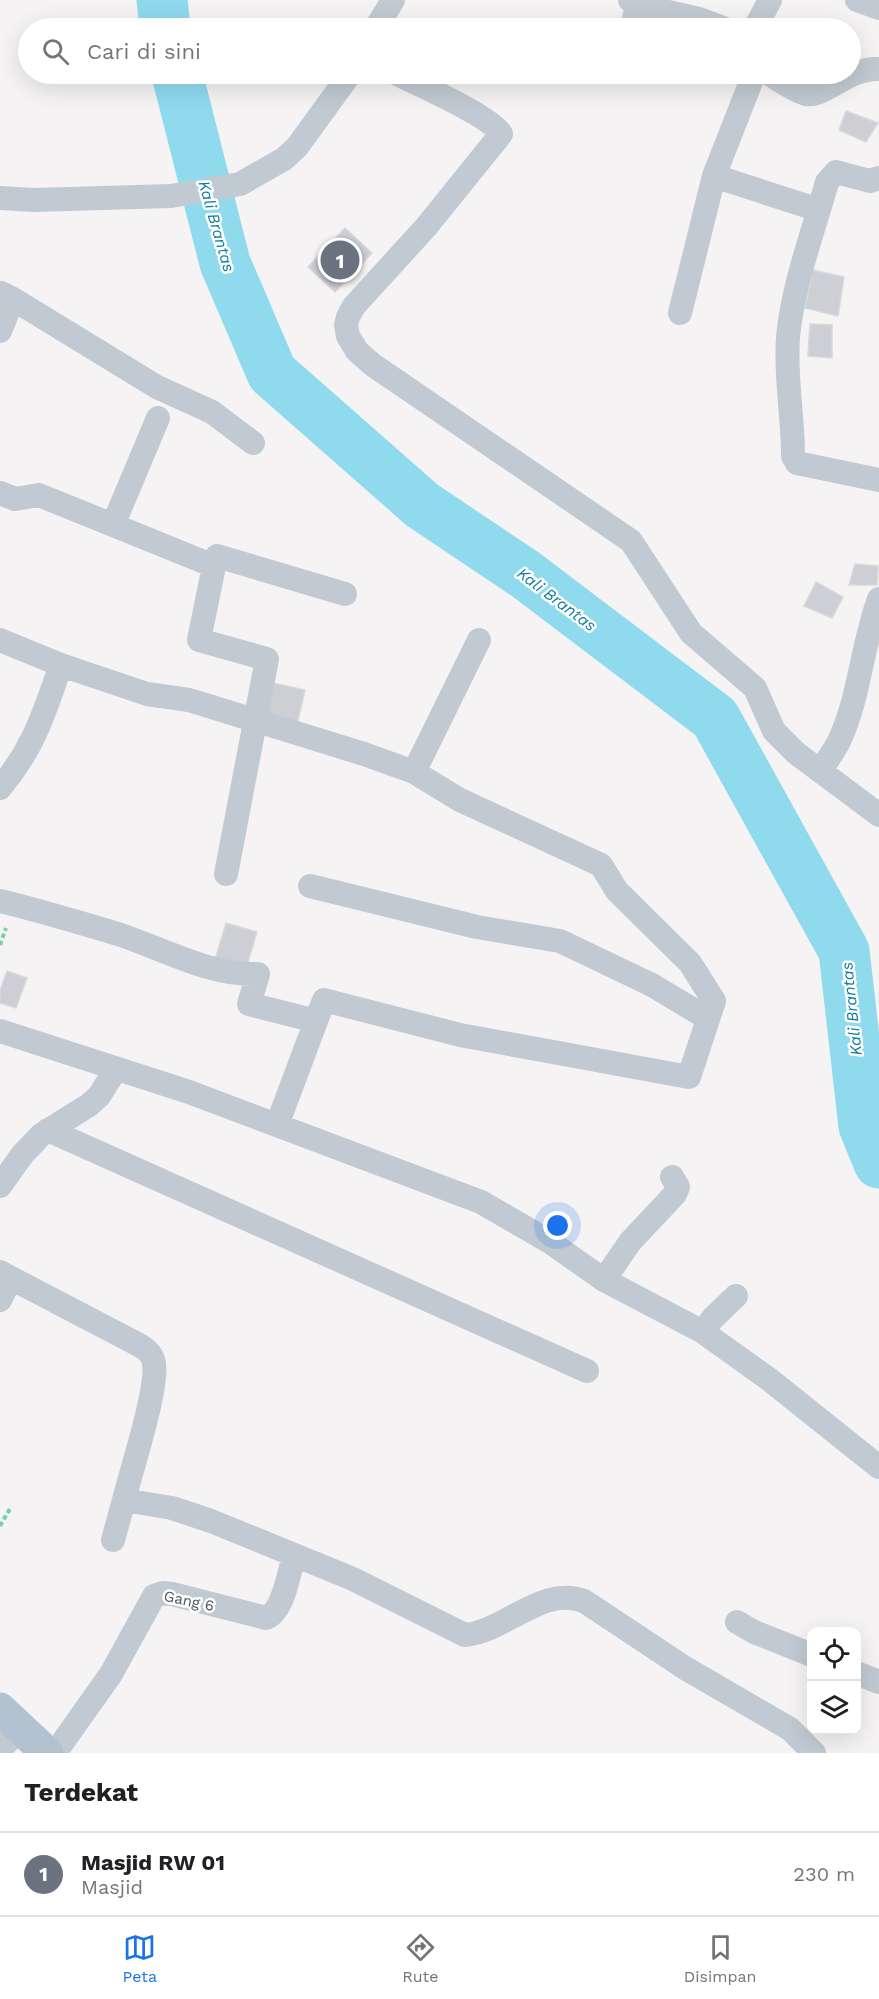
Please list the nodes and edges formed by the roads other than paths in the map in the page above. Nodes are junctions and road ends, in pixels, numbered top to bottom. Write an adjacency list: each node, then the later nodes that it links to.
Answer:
1 (393, 0): 6 (street)
2 (770, 0): 9 (street)
3 (857, 0): 5 (street)
4 (636, 2): 7 (street); 8 (street)
5 (879, 8)
6 (382, 18)
7 (634, 18)
8 (692, 18)
9 (760, 18)
10 (879, 69): 11 (street)
11 (861, 70)
12 (343, 84): 19 (street)
13 (417, 84): 36 (street)
14 (750, 84): 17 (street)
15 (788, 84): 16 (street)
16 (836, 84)
17 (714, 176): 20 (street); 22 (street)
18 (879, 178): 20 (street)
19 (0, 198)
20 (819, 210): 26 (street)
21 (7, 296): 23 (street); 25 (street)
22 (680, 313)
23 (0, 331)
24 (158, 418): 28 (street)
25 (253, 443)
26 (879, 480)
27 (0, 493): 28 (street)
28 (113, 525): 29 (street)
29 (214, 566): 30 (street); 35 (street)
30 (345, 594)
31 (879, 599): 36 (street)
32 (0, 640): 34 (street)
33 (479, 640): 37 (street)
34 (61, 665): 35 (street); 38 (street)
35 (254, 720): 37 (street); 40 (street)
36 (820, 771): 39 (street)
37 (414, 772): 43 (street)
38 (0, 789)
39 (879, 815)
40 (226, 874)
41 (310, 886): 43 (street)
42 (0, 901): 44 (street)
43 (707, 1018): 44 (street)
44 (316, 1021): 47 (street)
45 (0, 1031): 46 (street)
46 (116, 1069): 47 (street); 48 (street)
47 (277, 1125): 52 (street)
48 (48, 1130): 49 (street); 56 (street)
49 (3, 1174)
50 (672, 1177): 52 (street)
51 (5, 1275): 54 (street); 58 (street)
52 (604, 1280): 55 (street)
53 (736, 1296): 55 (street)
54 (0, 1300)
55 (703, 1332): 57 (street)
56 (587, 1371)
57 (879, 1467)
58 (124, 1500): 59 (street); 60 (street)
59 (113, 1540)
60 (294, 1555): 67 (street, Gang 6); 68 (street)
61 (737, 1622): 62 (street)
62 (807, 1653)
63 (861, 1675): 64 (street)
64 (879, 1682)
65 (7, 1729): 66 (main road)
66 (47, 1753)
67 (54, 1753)
68 (814, 1753)

